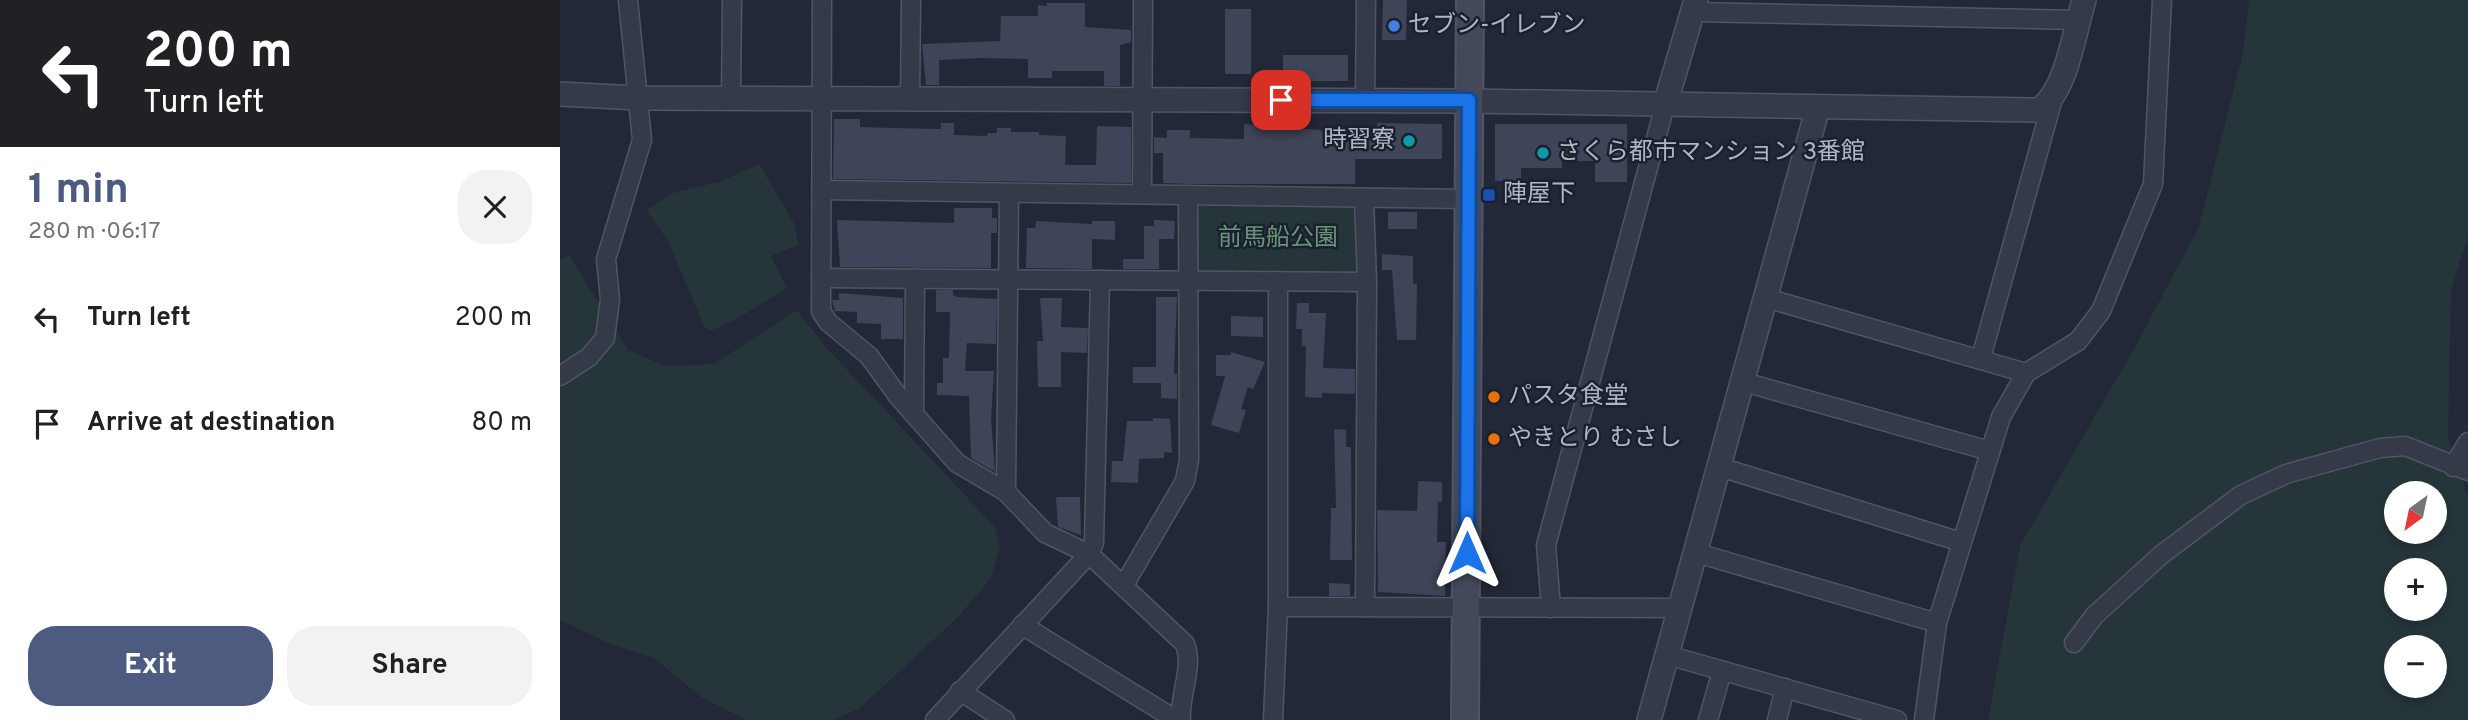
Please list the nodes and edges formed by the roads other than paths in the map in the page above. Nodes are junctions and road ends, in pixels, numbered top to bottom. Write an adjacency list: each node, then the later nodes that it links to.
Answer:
1 (628, 0): 14 (street)
2 (732, 0): 15 (street)
3 (822, 0): 16 (street)
4 (911, 0): 17 (street)
5 (1143, 0): 18 (street)
6 (1366, 0): 19 (street)
7 (1470, 0): 20 (main road)
8 (2161, 0): 39 (street)
9 (1694, 6): 10 (street); 22 (street)
10 (1805, 8): 11 (street)
11 (1941, 8): 12 (street)
12 (2081, 10): 21 (street)
13 (560, 94): 14 (street)
14 (637, 98): 15 (street); 40 (street)
15 (731, 98): 16 (street)
16 (822, 98): 17 (street); 24 (street)
17 (911, 99): 18 (street)
18 (1143, 99): 19 (street); 26 (street)
19 (1365, 100): 20 (street)
20 (1469, 100): 22 (street); 29 (main road)
21 (2052, 102): 23 (street); 38 (street)
22 (1665, 105): 23 (street); 55 (street)
23 (1818, 107): 37 (street)
24 (823, 190): 25 (street); 30 (street)
25 (1009, 193): 26 (street); 32 (street)
26 (1142, 194): 27 (street)
27 (1188, 195): 28 (street); 34 (street)
28 (1364, 198): 29 (street); 36 (street)
29 (1467, 200): 54 (main road)
30 (821, 278): 31 (street); 42 (street)
31 (915, 278): 32 (street); 42 (street)
32 (1008, 279): 33 (street); 47 (street)
33 (1100, 280): 34 (street); 50 (street)
34 (1190, 281): 35 (street); 51 (street)
35 (1278, 281): 36 (street); 52 (street)
36 (1367, 282): 53 (street)
37 (1766, 298): 38 (street); 41 (street)
38 (1981, 358): 39 (street)
39 (2026, 373): 44 (street)
40 (560, 376)
41 (1744, 382): 44 (street); 45 (street)
42 (914, 413): 47 (street)
43 (2468, 442): 46 (street)
44 (1990, 451): 48 (street)
45 (1720, 467): 48 (street); 49 (street)
46 (2461, 469): 59 (street)
47 (1006, 492): 50 (street)
48 (1961, 542): 57 (street)
49 (1697, 553): 56 (street); 57 (street)
50 (1089, 554): 51 (street); 58 (street)
51 (1124, 585): 66 (street)
52 (1278, 607): 53 (street); 67 (street)
53 (1365, 607): 54 (street)
54 (1467, 607): 55 (street); 68 (main road)
55 (1551, 608): 56 (street)
56 (1681, 608): 60 (street)
57 (1937, 623): 73 (street)
58 (1022, 625): 63 (street); 66 (street)
59 (2074, 643)
60 (1667, 655): 61 (street); 69 (street)
61 (1722, 671): 62 (street); 70 (street)
62 (1785, 688): 71 (street); 72 (street)
63 (960, 691): 64 (street); 65 (street)
64 (935, 720)
65 (1004, 720)
66 (1178, 720)
67 (1273, 720)
68 (1465, 720)
69 (1649, 720)
70 (1708, 720)
71 (1777, 720)
72 (1896, 720)
73 (1924, 720)

